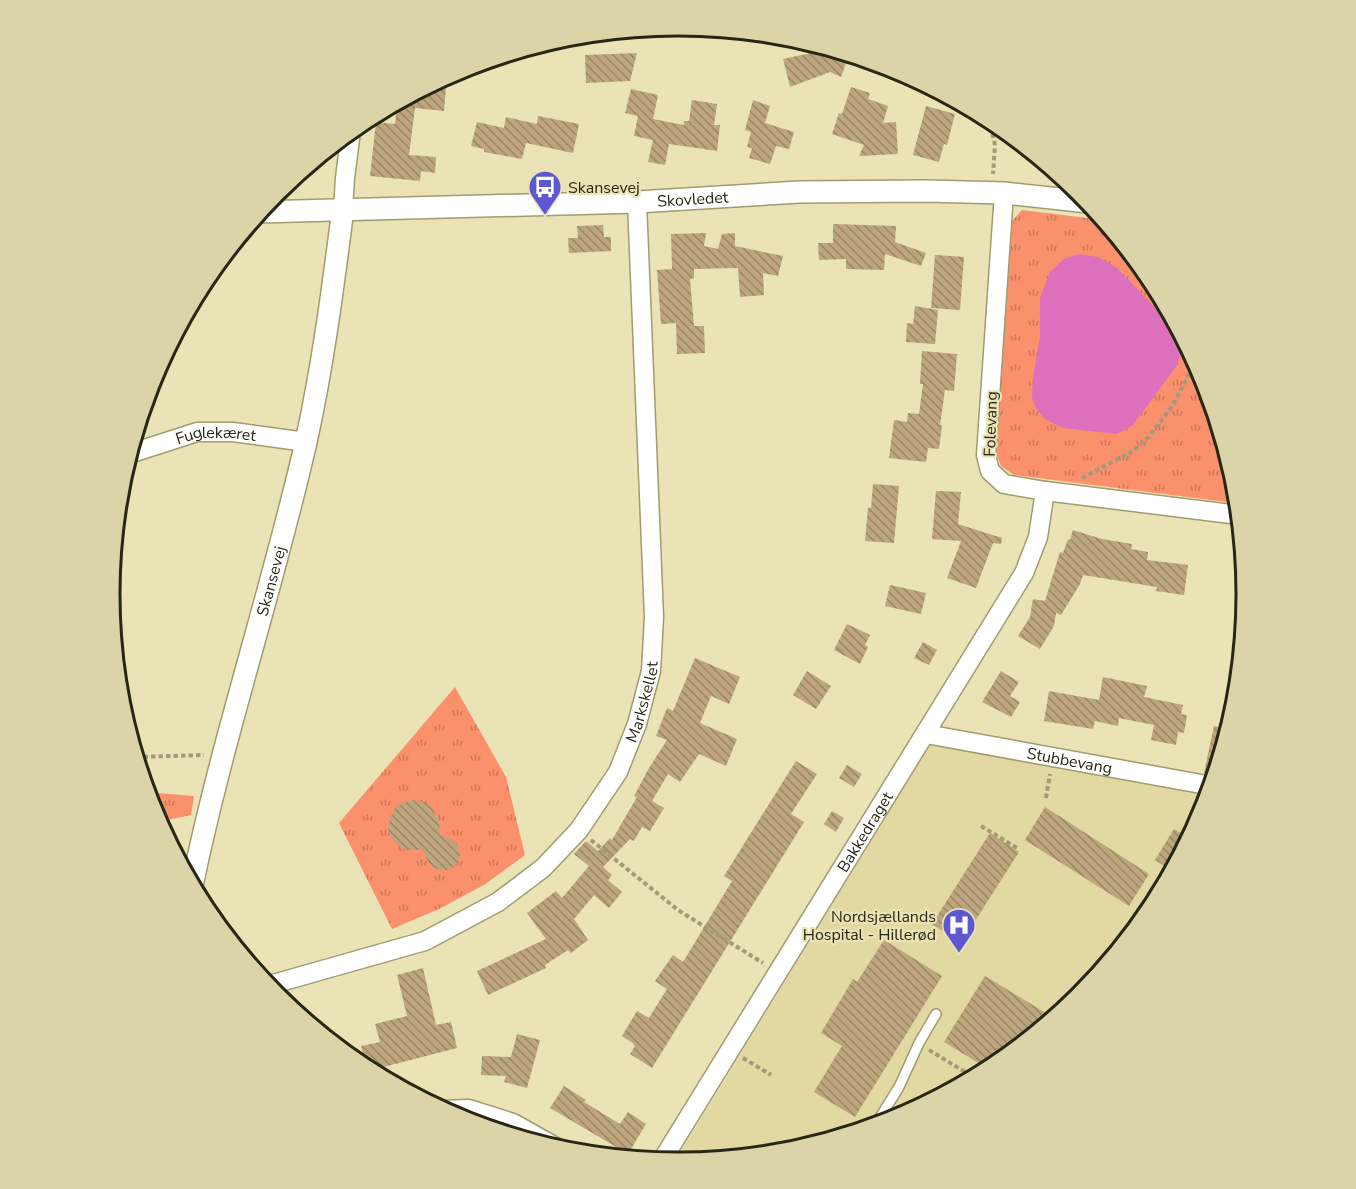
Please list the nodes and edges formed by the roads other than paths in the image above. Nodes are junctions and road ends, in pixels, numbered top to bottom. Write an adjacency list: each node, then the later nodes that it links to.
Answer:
1 (349, 143): 5 (street, Skansevej)
2 (998, 193): 3 (street, Skovledet); 4 (street, Skovledet); 9 (street, Folevang)
3 (1074, 201)
4 (637, 202): 5 (street, Skovledet); 14 (street, Markskellet)
5 (343, 209): 6 (street, Skovledet); 7 (street, Skansevej)
6 (272, 212)
7 (306, 442): 8 (street, Fuglekæret); 13 (street, Skansevej)
8 (139, 451)
9 (1045, 491): 10 (street, Folevang); 11 (street, Bakkedraget)
10 (1231, 514)
11 (926, 734): 12 (street, Stubbevang); 19 (street, Bakkedraget)
12 (1203, 784)
13 (195, 875)
14 (277, 983)
15 (936, 1014): 17 (lane)
16 (462, 1109): 18 (street)
17 (882, 1114)
18 (532, 1134)
19 (667, 1153)

